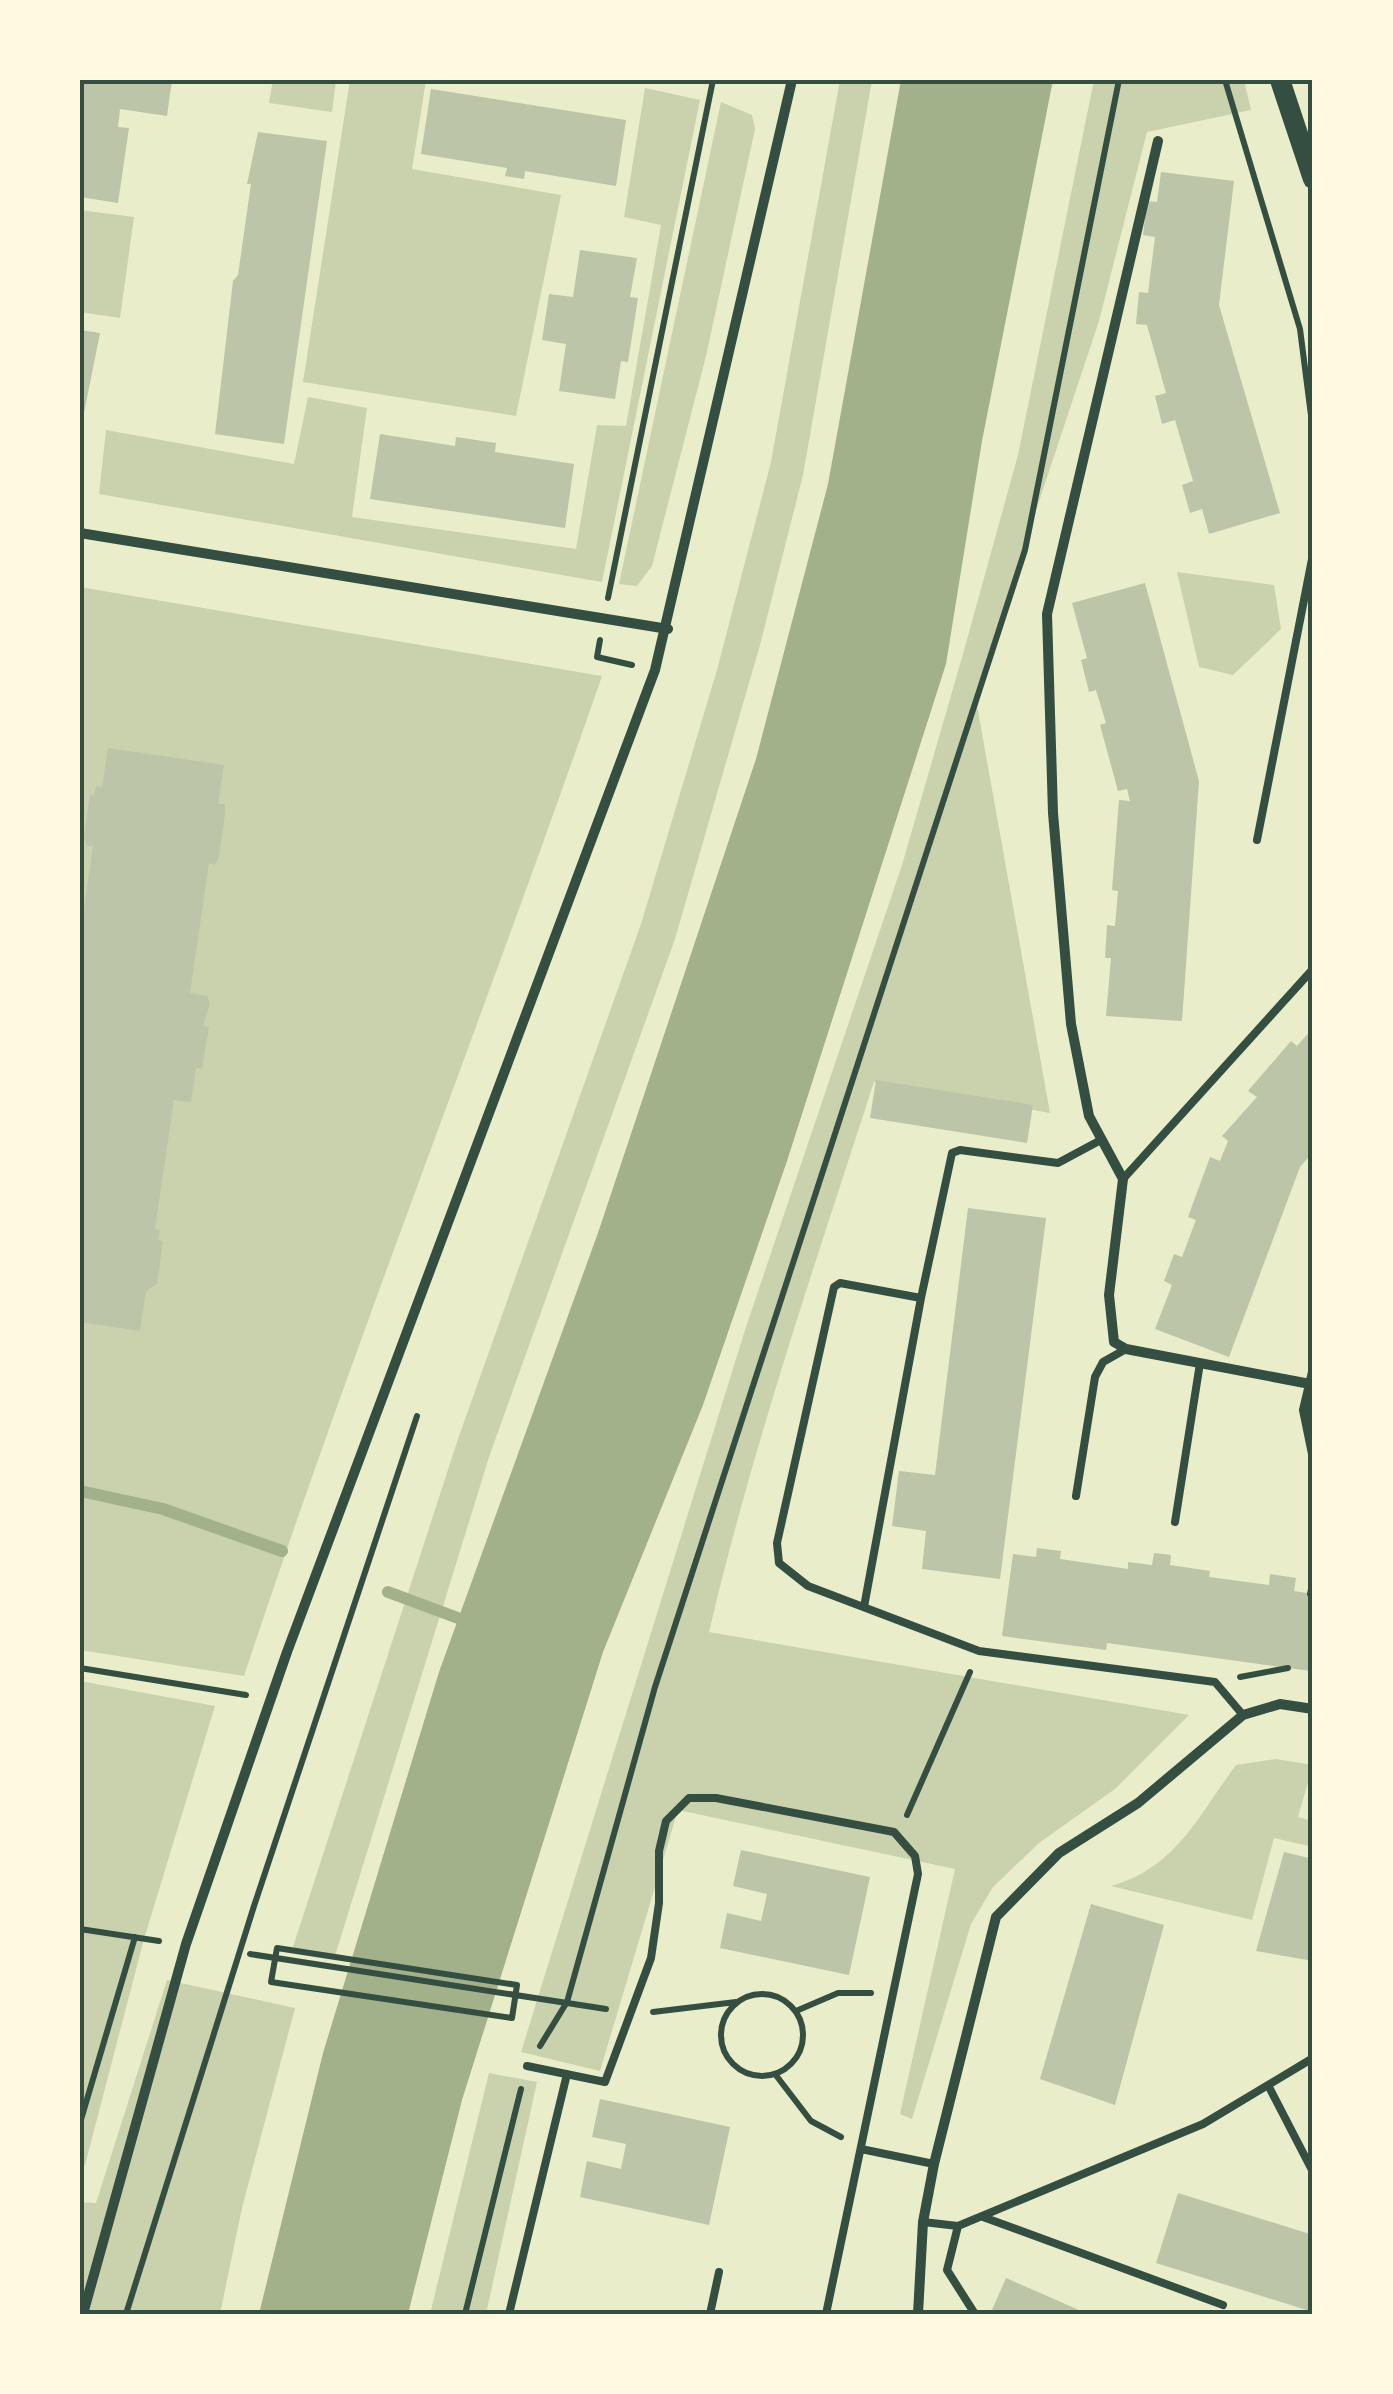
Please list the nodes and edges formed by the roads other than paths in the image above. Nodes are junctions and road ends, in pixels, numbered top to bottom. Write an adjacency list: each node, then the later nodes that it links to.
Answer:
1 (792, 80): 7 (street)
2 (1280, 80): 4 (main road)
3 (1158, 141): 10 (street)
4 (1313, 179)
5 (80, 534): 7 (street)
6 (1313, 556): 8 (lane)
7 (668, 629): 34 (street)
8 (1257, 840)
9 (1313, 969): 11 (lane)
10 (1098, 1141): 11 (street); 12 (lane)
11 (1123, 1180): 13 (street)
12 (921, 1298): 19 (lane); 19 (lane)
13 (1126, 1349): 14 (street); 17 (lane)
14 (1200, 1363): 15 (street); 18 (lane)
15 (1312, 1378): 16 (street)
16 (1313, 1454)
17 (1076, 1496)
18 (1175, 1522)
19 (864, 1608): 21 (lane)
20 (1313, 1709): 21 (street)
21 (1242, 1715): 27 (street)
22 (1313, 2058): 25 (lane)
23 (527, 2066): 24 (lane)
24 (567, 2074): 26 (lane); 35 (lane)
25 (1268, 2084): 28 (lane); 29 (lane)
26 (861, 2148): 27 (lane); 37 (lane)
27 (934, 2164): 30 (street)
28 (1313, 2172)
29 (982, 2217): 31 (lane); 33 (lane)
30 (923, 2222): 31 (lane); 38 (street)
31 (958, 2226): 39 (lane)
32 (719, 2272): 36 (lane)
33 (1223, 2305)
34 (83, 2314)
35 (509, 2314)
36 (710, 2314)
37 (826, 2314)
38 (918, 2314)
39 (976, 2314)

